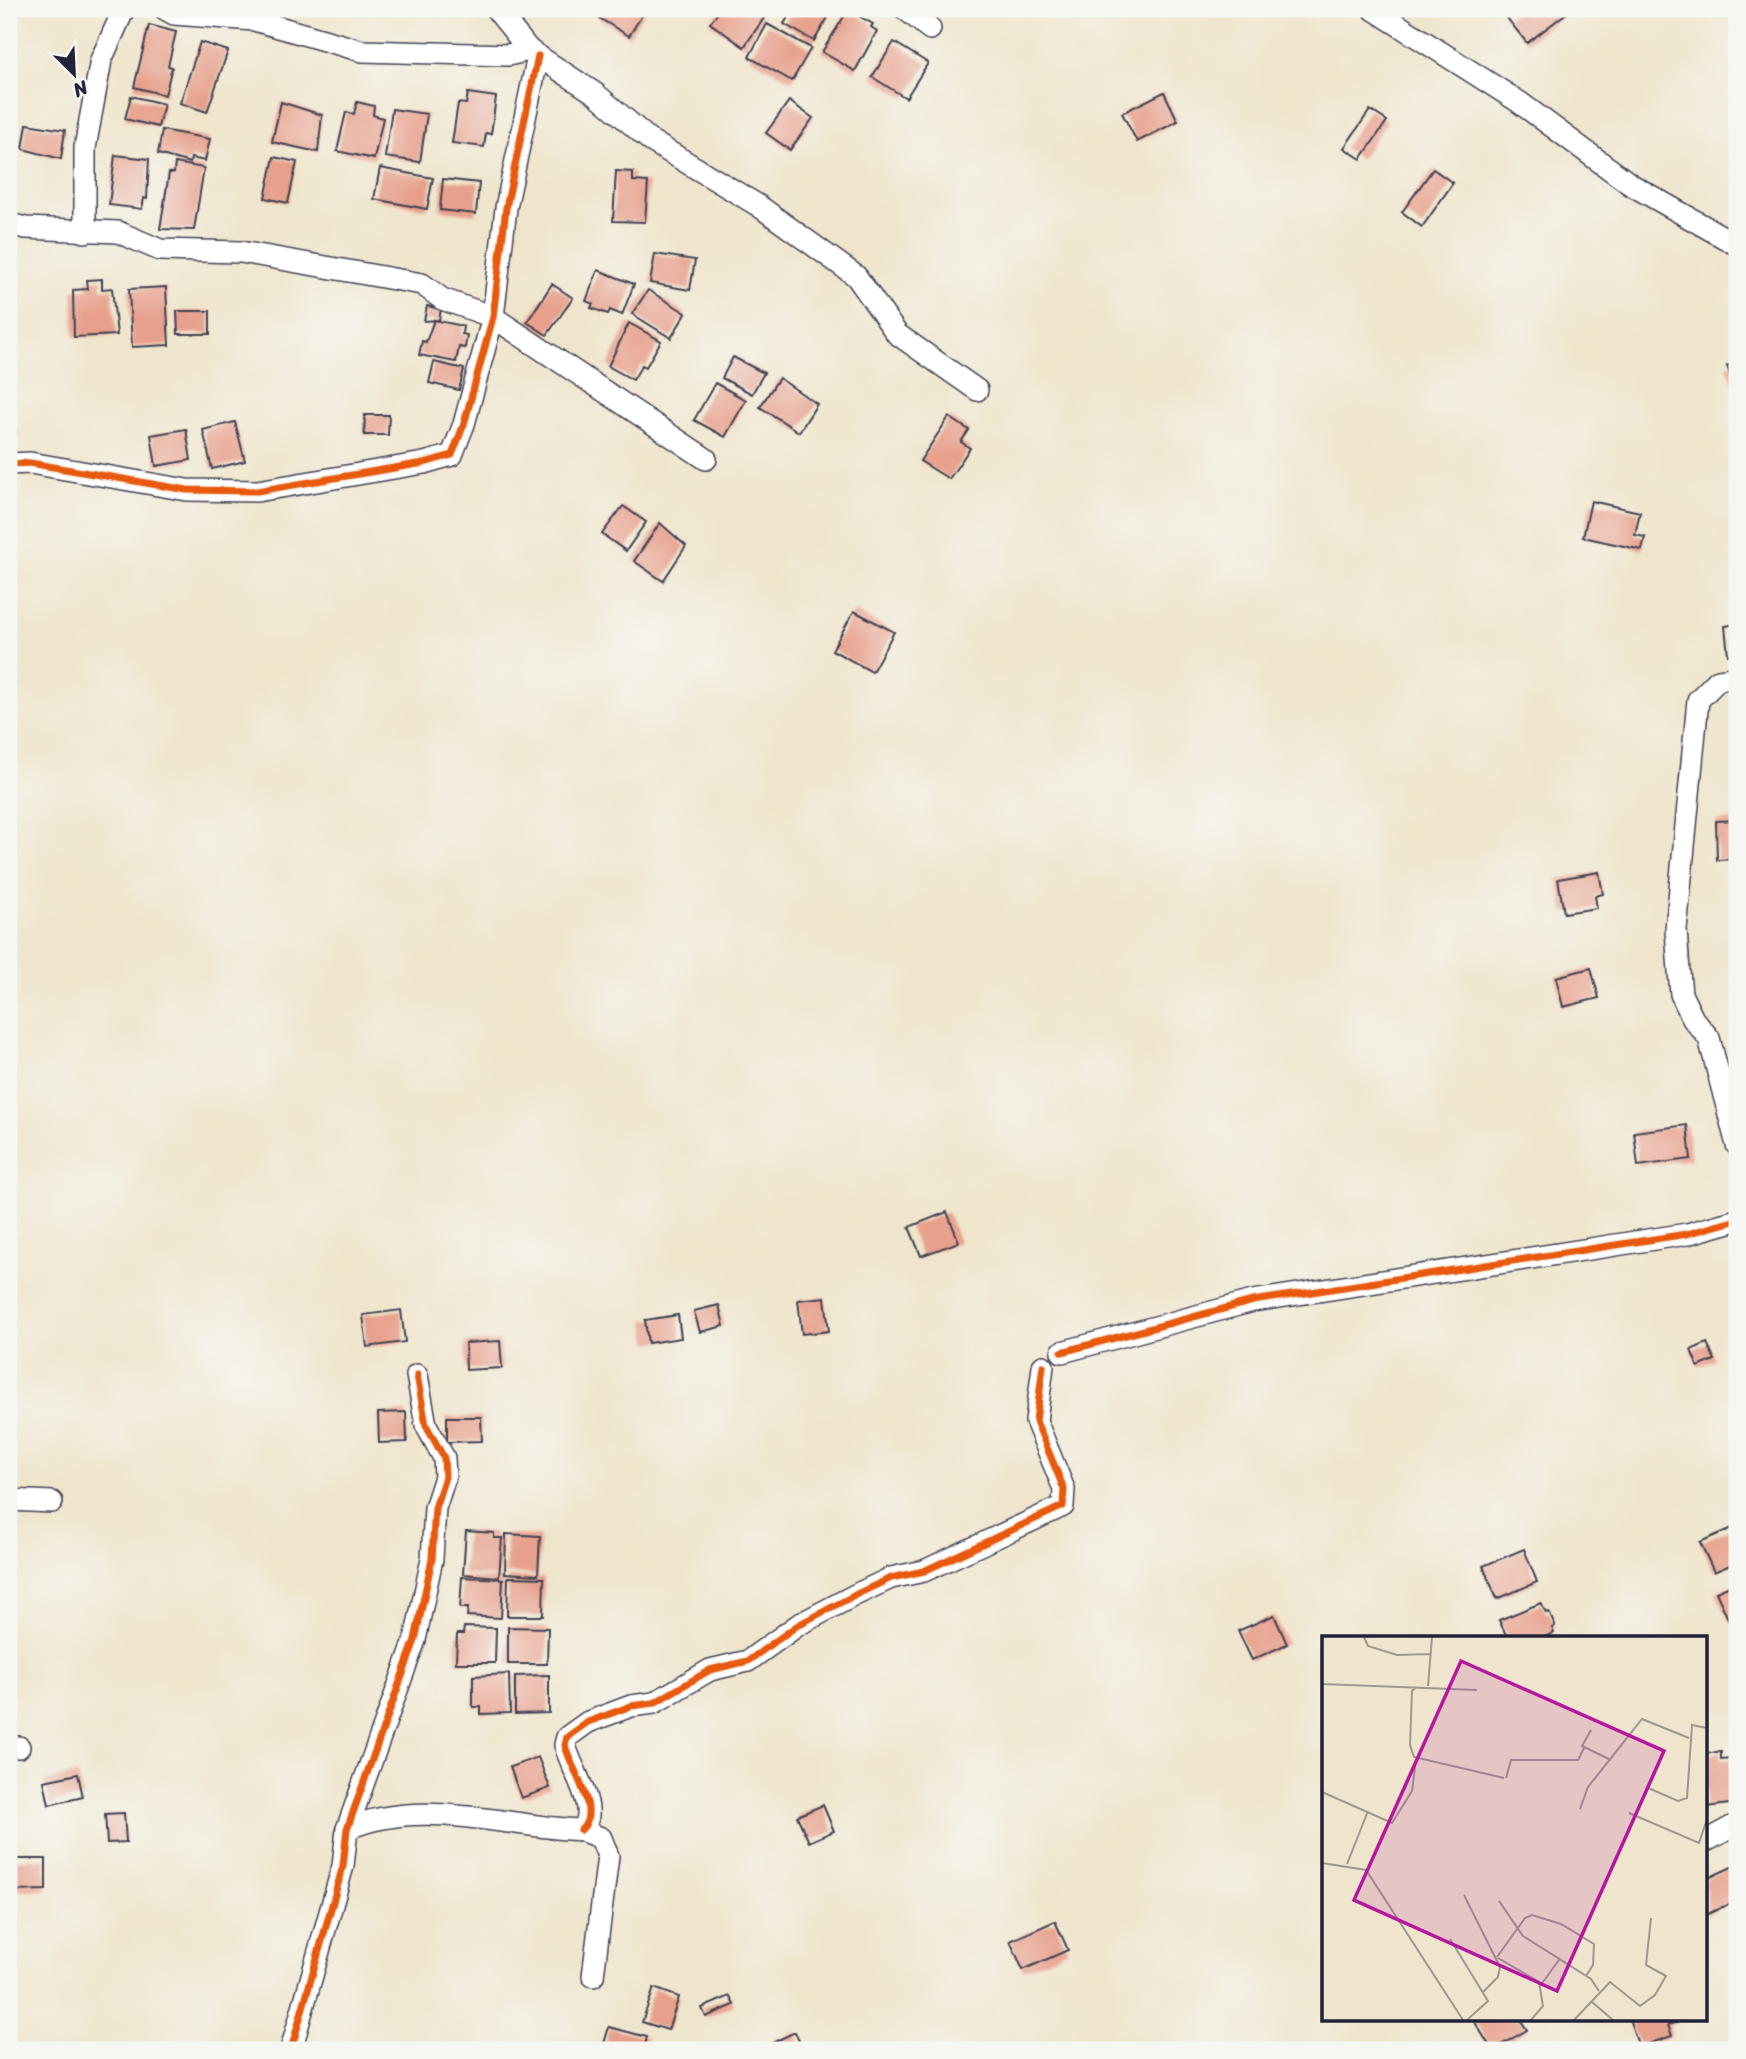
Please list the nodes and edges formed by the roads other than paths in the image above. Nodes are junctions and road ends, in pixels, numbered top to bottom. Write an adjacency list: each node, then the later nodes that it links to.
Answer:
1 (124, 9): 9 (street)
2 (165, 9): 7 (street)
3 (496, 9): 7 (street)
4 (905, 9): 6 (street)
5 (1373, 9): 10 (street)
6 (930, 29)
7 (533, 53): 11 (street); 12 (street)
8 (9, 224): 9 (street)
9 (85, 232): 11 (street)
10 (1737, 246)
11 (493, 317): 13 (street); 14 (street)
12 (977, 390)
13 (706, 460)
14 (9, 464)
15 (1737, 677): 16 (street)
16 (1737, 1145)
17 (1737, 1220): 18 (street)
18 (1062, 1353)
19 (1043, 1366): 25 (street)
20 (416, 1375): 24 (street)
21 (9, 1500): 22 (street)
22 (52, 1502)
23 (1737, 1824): 26 (street)
24 (347, 1829): 25 (street); 28 (street)
25 (581, 1830): 27 (street)
26 (1708, 1840)
27 (593, 1976)
28 (292, 2050)

